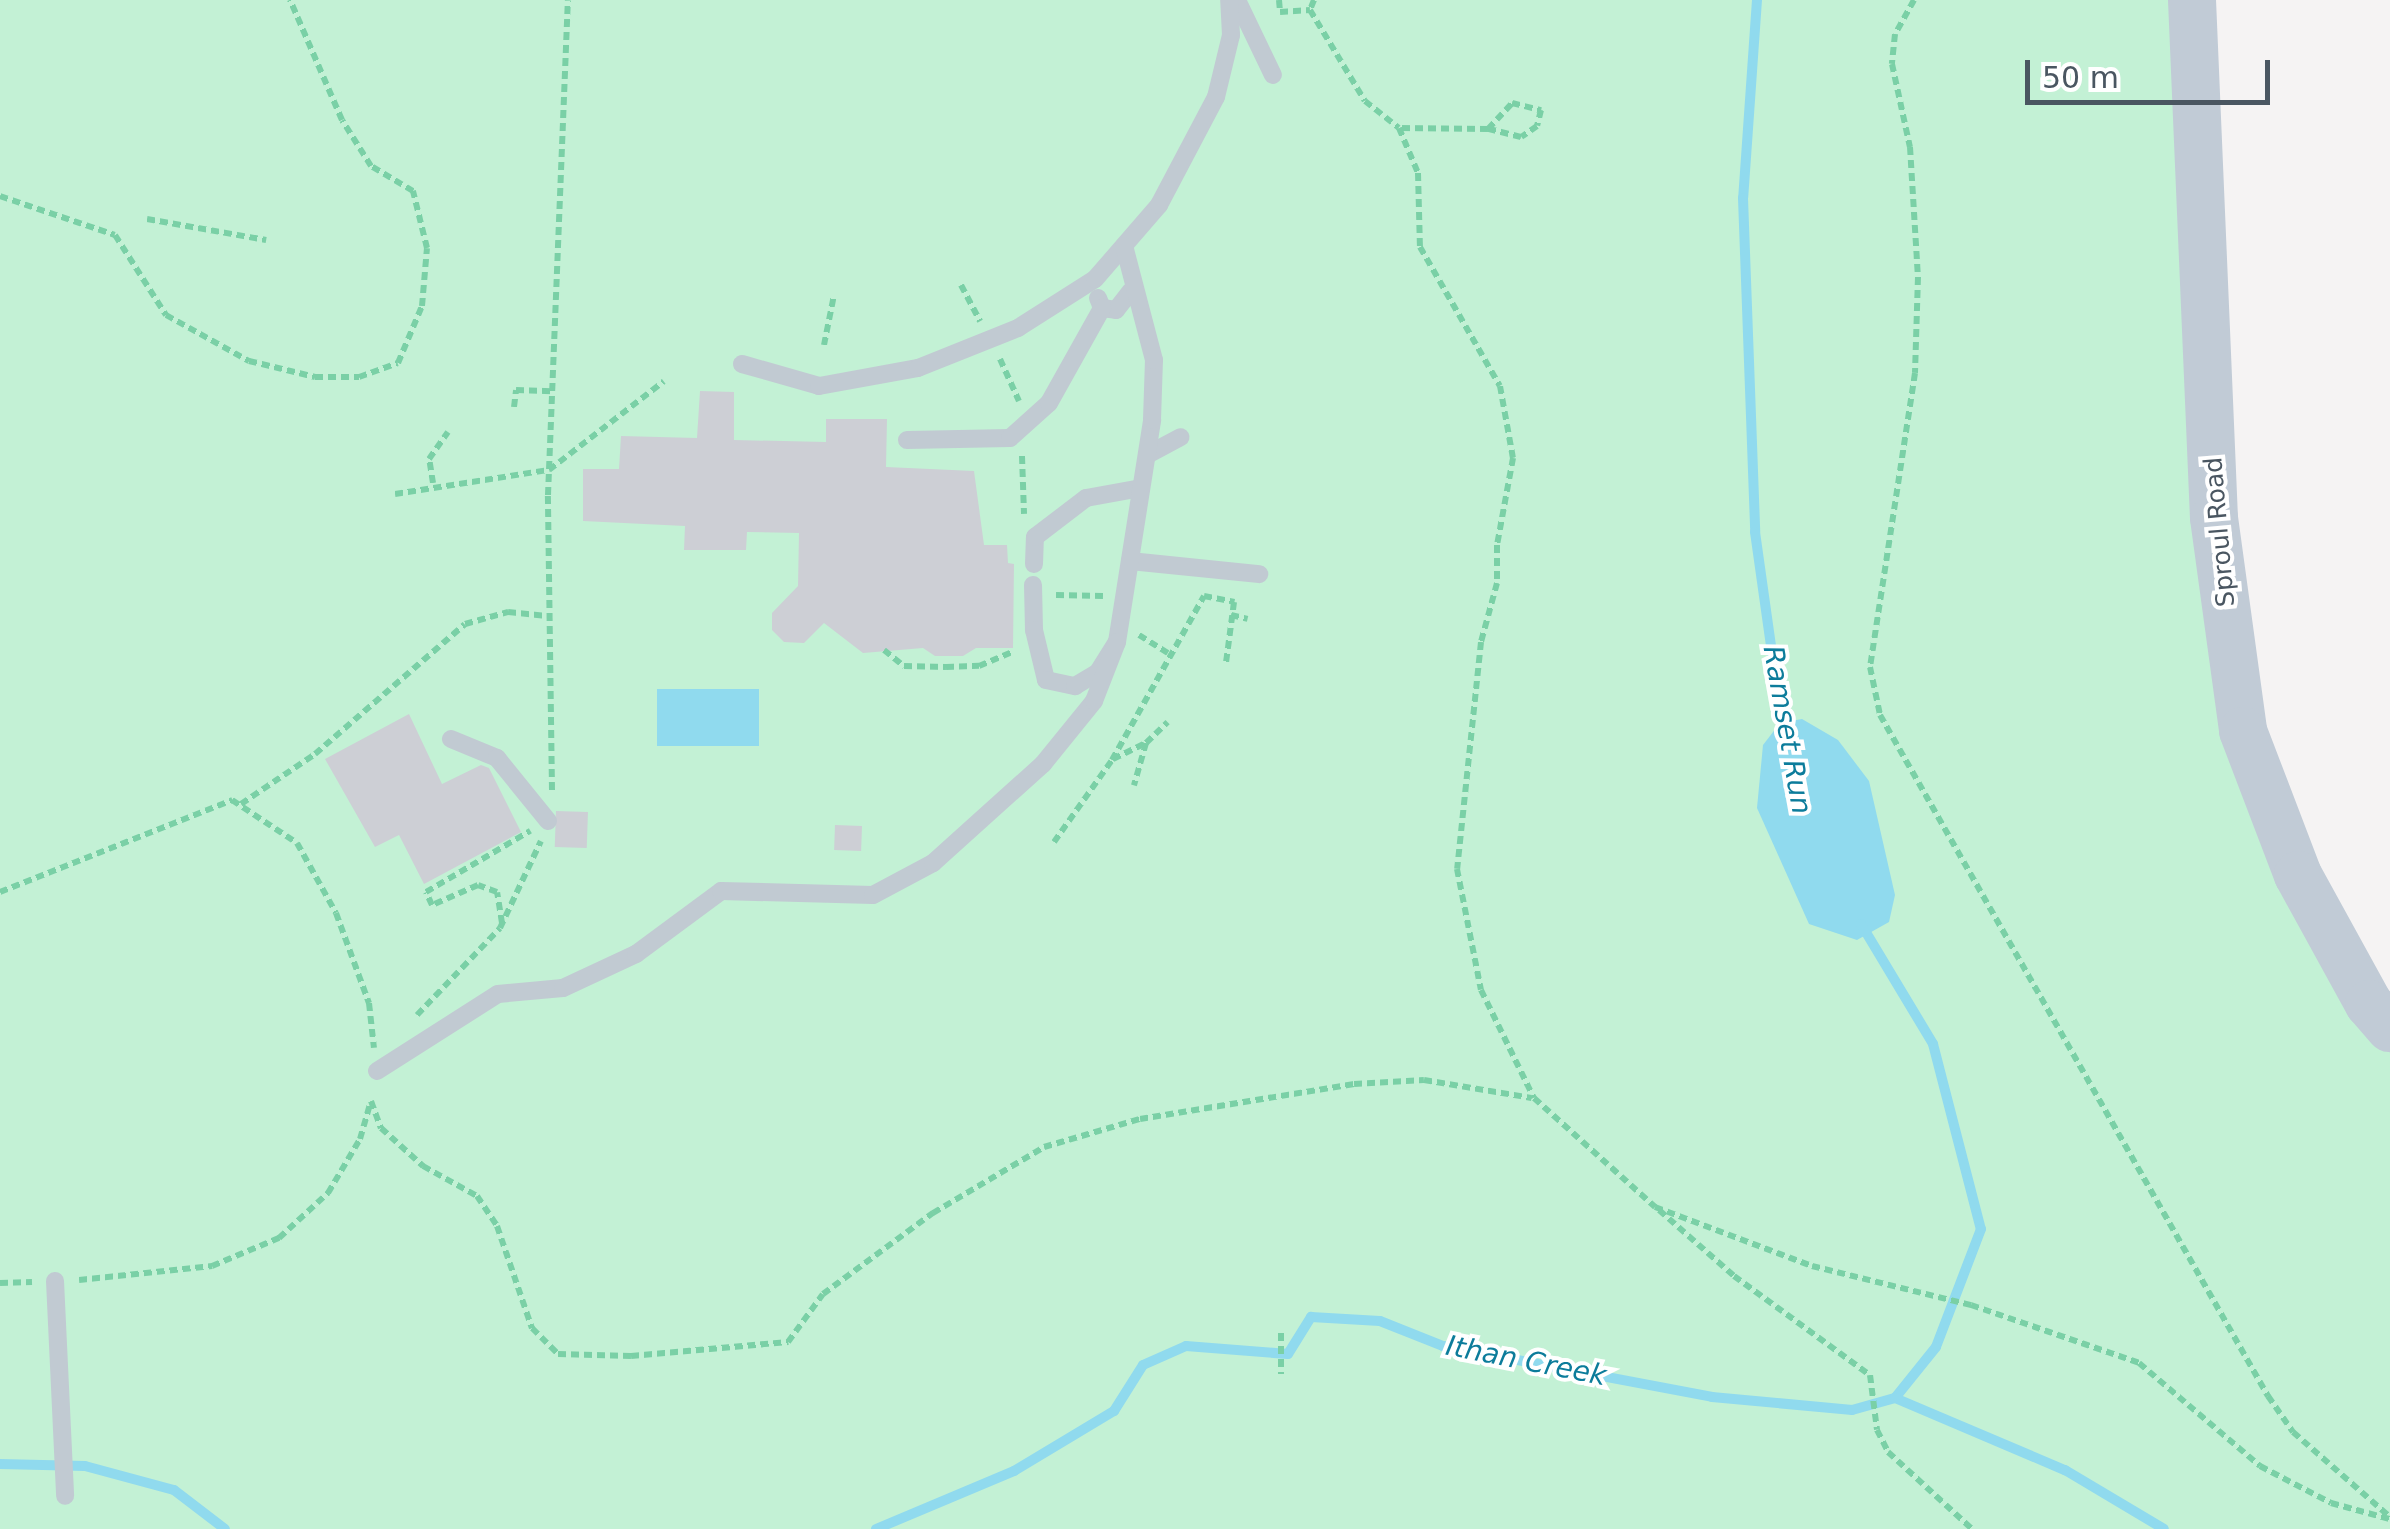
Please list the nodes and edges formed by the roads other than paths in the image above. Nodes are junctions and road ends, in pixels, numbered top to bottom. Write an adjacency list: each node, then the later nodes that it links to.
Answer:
1 (1233, 0): 3 (lane); 4 (lane)
2 (2192, 0): 20 (main road, Sproul Road)
3 (1272, 75)
4 (1124, 246): 5 (lane); 6 (lane)
5 (1094, 279): 7 (lane); 8 (lane)
6 (1131, 291): 7 (lane); 11 (lane)
7 (1102, 308): 10 (lane)
8 (742, 364)
9 (1181, 437): 11 (lane)
10 (907, 440)
11 (1147, 455): 12 (lane)
12 (1142, 488): 13 (lane); 14 (lane)
13 (1130, 560): 15 (lane); 17 (lane)
14 (1034, 564)
15 (1259, 574)
16 (1033, 590): 17 (lane)
17 (1118, 642): 21 (lane)
18 (451, 739): 19 (lane)
19 (548, 821)
20 (2390, 1028)
21 (377, 1071)
22 (55, 1281): 23 (lane)
23 (64, 1492)

